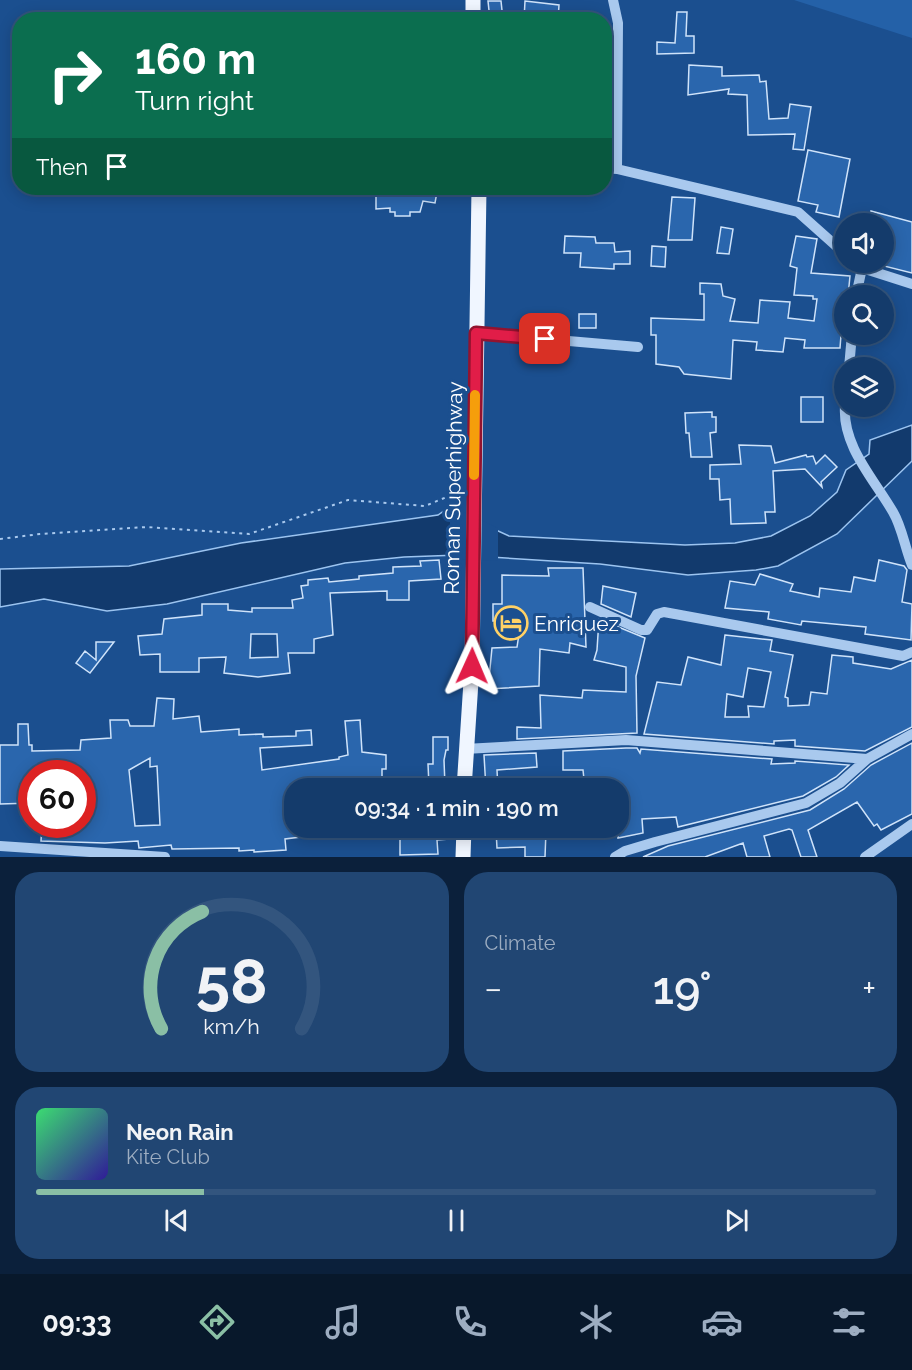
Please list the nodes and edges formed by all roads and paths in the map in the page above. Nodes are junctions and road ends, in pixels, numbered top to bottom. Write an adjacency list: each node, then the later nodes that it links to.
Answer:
1 (613, 0): 3 (street)
2 (612, 169): 3 (street)
3 (617, 169): 5 (street)
4 (479, 195): 8 (main road, Roman Superhighway)
5 (834, 244)
6 (881, 273): 7 (street)
7 (912, 284)
8 (476, 333): 9 (street); 11 (main road, Roman Superhighway)
9 (638, 347)
10 (844, 417): 13 (street)
11 (474, 486): 12 (path); 17 (main road, Roman Superhighway)
12 (0, 539)
13 (912, 565)
14 (590, 607): 15 (street)
15 (912, 652)
16 (912, 734): 18 (street)
17 (465, 748): 18 (street); 19 (main road, Roman Superhighway)
18 (867, 759): 25 (street)
19 (464, 778)
20 (912, 824): 26 (street)
21 (464, 838): 24 (main road)
22 (0, 846): 23 (street)
23 (165, 857)
24 (463, 857)
25 (615, 857)
26 (865, 857)

